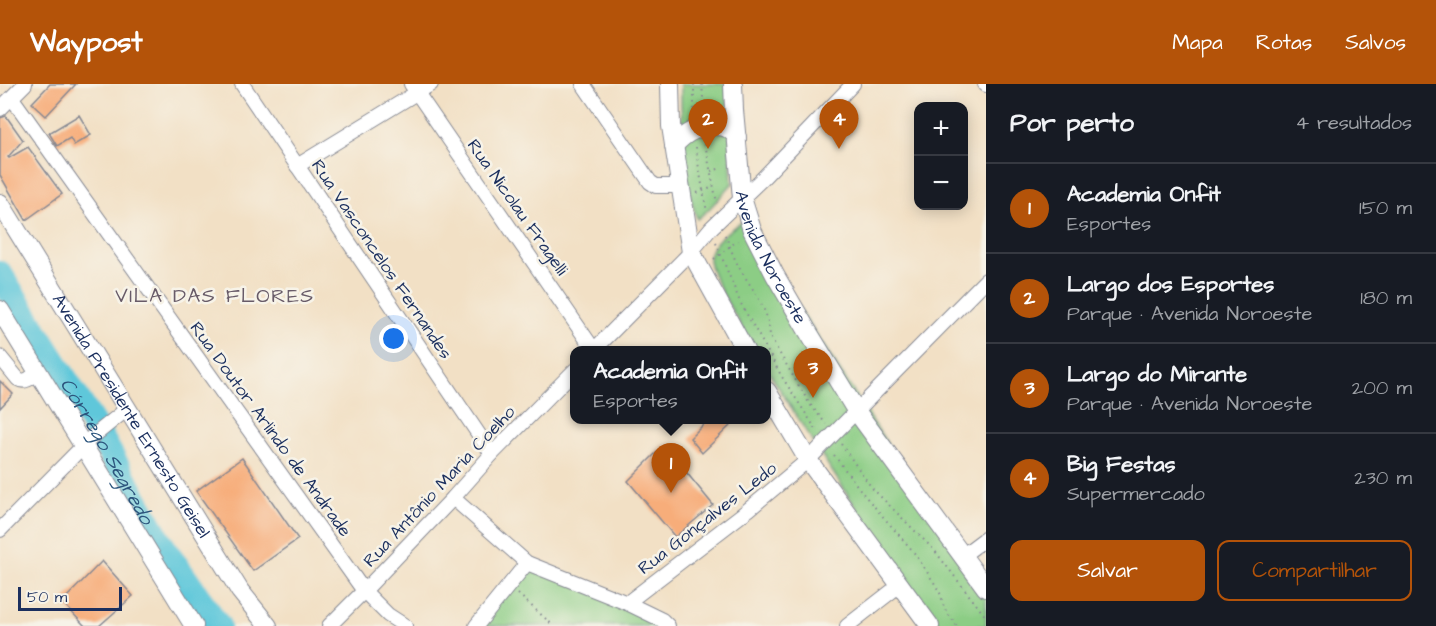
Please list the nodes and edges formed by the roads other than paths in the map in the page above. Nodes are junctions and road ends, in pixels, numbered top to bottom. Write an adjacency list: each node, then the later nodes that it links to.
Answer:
1 (25, 84): 9 (street)
2 (242, 84): 13 (street, Rua Vasconcelos Fernandes)
3 (431, 84): 8 (street)
4 (583, 84): 14 (street)
5 (670, 84): 12 (main road)
6 (733, 84): 11 (main road, Avenida Noroeste)
7 (853, 84): 15 (street)
8 (414, 88): 13 (street); 20 (street, Rua Nicolau Fragelli)
9 (12, 98): 10 (street); 39 (street, Rua Doutor Arlindo de Andrade)
10 (0, 109)
11 (736, 137): 12 (main road); 15 (main road, Avenida Noroeste)
12 (675, 146): 14 (main road)
13 (297, 166): 30 (street, Rua Vasconcelos Fernandes)
14 (680, 186): 17 (main road)
15 (742, 198): 17 (street); 27 (main road, Avenida Noroeste)
16 (0, 203): 28 (main road, Avenida Presidente Ernesto Geisel)
17 (691, 252): 21 (street); 22 (main road)
18 (986, 280): 27 (street, Rua Gonçalves Ledo)
19 (0, 310): 24 (main road)
20 (591, 346)
21 (598, 346)
22 (742, 346)
23 (0, 357): 24 (street)
24 (38, 372): 29 (main road)
25 (570, 375): 30 (street, Rua Antônio Maria Coelho)
26 (771, 398): 31 (main road)
27 (857, 412): 31 (street, Rua Gonçalves Ledo); 35 (main road, Avenida Noroeste)
28 (123, 413): 29 (street); 42 (main road, Avenida Presidente Ernesto Geisel)
29 (87, 442): 33 (street); 41 (main road)
30 (492, 454): 32 (street, Rua Antônio Maria Coelho)
31 (808, 460): 37 (main road); 40 (street, Rua Gonçalves Ledo)
32 (453, 498): 36 (street); 39 (street, Rua Antônio Maria Coelho)
33 (0, 530)
34 (986, 538): 35 (street)
35 (962, 556): 38 (main road, Avenida Noroeste)
36 (526, 563): 40 (street); 45 (street)
37 (901, 584): 47 (street); 48 (main road)
38 (986, 588)
39 (364, 591): 43 (street, Rua Antônio Maria Coelho); 44 (street, Rua Doutor Arlindo de Andrade)
40 (627, 603): 46 (street)
41 (194, 626)
42 (268, 626)
43 (329, 626)
44 (405, 626)
45 (476, 626)
46 (668, 626)
47 (847, 626)
48 (930, 626)

